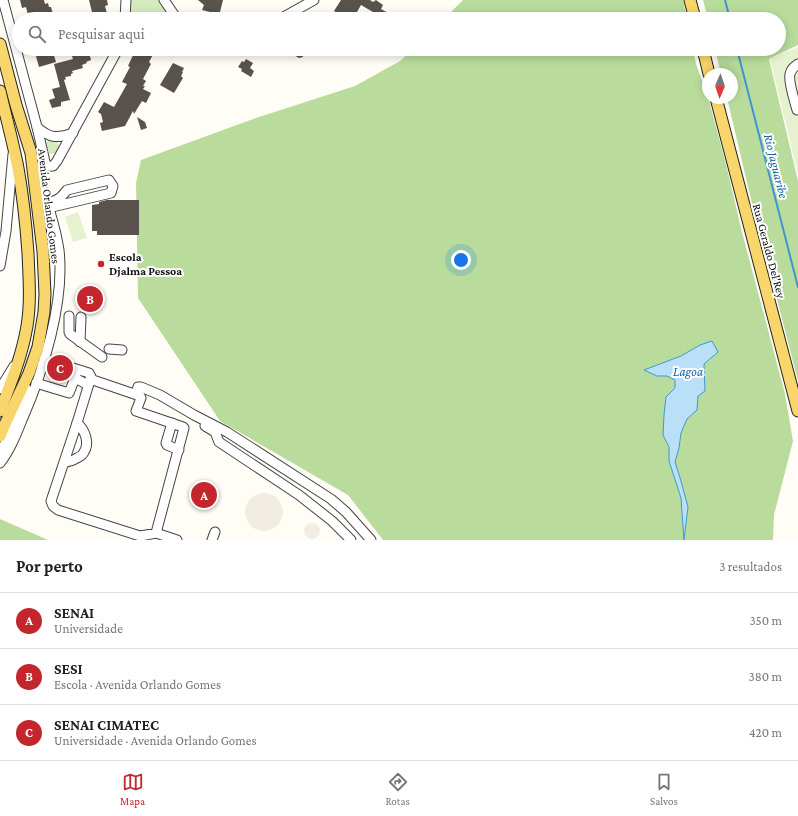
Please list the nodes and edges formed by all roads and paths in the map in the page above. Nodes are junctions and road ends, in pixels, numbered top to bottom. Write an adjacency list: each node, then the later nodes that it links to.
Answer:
1 (2, 0): 10 (street)
2 (126, 0): 6 (street)
3 (164, 0): 7 (street)
4 (314, 0): 8 (street)
5 (690, 0): 9 (main road)
6 (125, 12)
7 (172, 12)
8 (293, 12)
9 (693, 12)
10 (12, 36)
11 (0, 44): 23 (main road, Avenida Orlando Gomes)
12 (17, 56): 20 (street)
13 (114, 56): 21 (street)
14 (705, 56): 16 (main road)
15 (798, 64): 19 (street)
16 (708, 68)
17 (0, 91): 22 (main road)
18 (718, 104): 41 (main road, Rua Geraldo Del'Rey)
19 (797, 110)
20 (37, 127): 21 (street); 21 (street)
21 (73, 133)
22 (14, 148): 25 (street); 32 (main road)
23 (31, 153): 24 (street); 34 (main road, Avenida Orlando Gomes)
24 (48, 205): 24 (street); 33 (street)
25 (0, 266)
26 (69, 316): 28 (street)
27 (81, 317): 28 (street)
28 (80, 342): 31 (street)
29 (109, 349): 30 (street)
30 (122, 350)
31 (102, 357)
32 (19, 358): 38 (street); 40 (main road)
33 (43, 362): 35 (street); 37 (street)
34 (29, 373): 45 (main road, Avenida Orlando Gomes); 47 (street, Avenida Orlando Gomes)
35 (76, 374): 36 (street); 37 (street)
36 (89, 382): 39 (street); 43 (street)
37 (36, 383): 49 (street)
38 (0, 389)
39 (136, 394): 42 (street); 44 (street)
40 (0, 411)
41 (798, 411)
42 (194, 415): 52 (street); 53 (street)
43 (77, 423): 48 (street); 48 (street)
44 (172, 423): 46 (street); 46 (street)
45 (0, 436)
46 (179, 450): 50 (street)
47 (0, 455)
48 (65, 462): 50 (street)
49 (0, 463)
50 (156, 533): 51 (street)
51 (177, 540)
52 (351, 540)
53 (371, 540)

